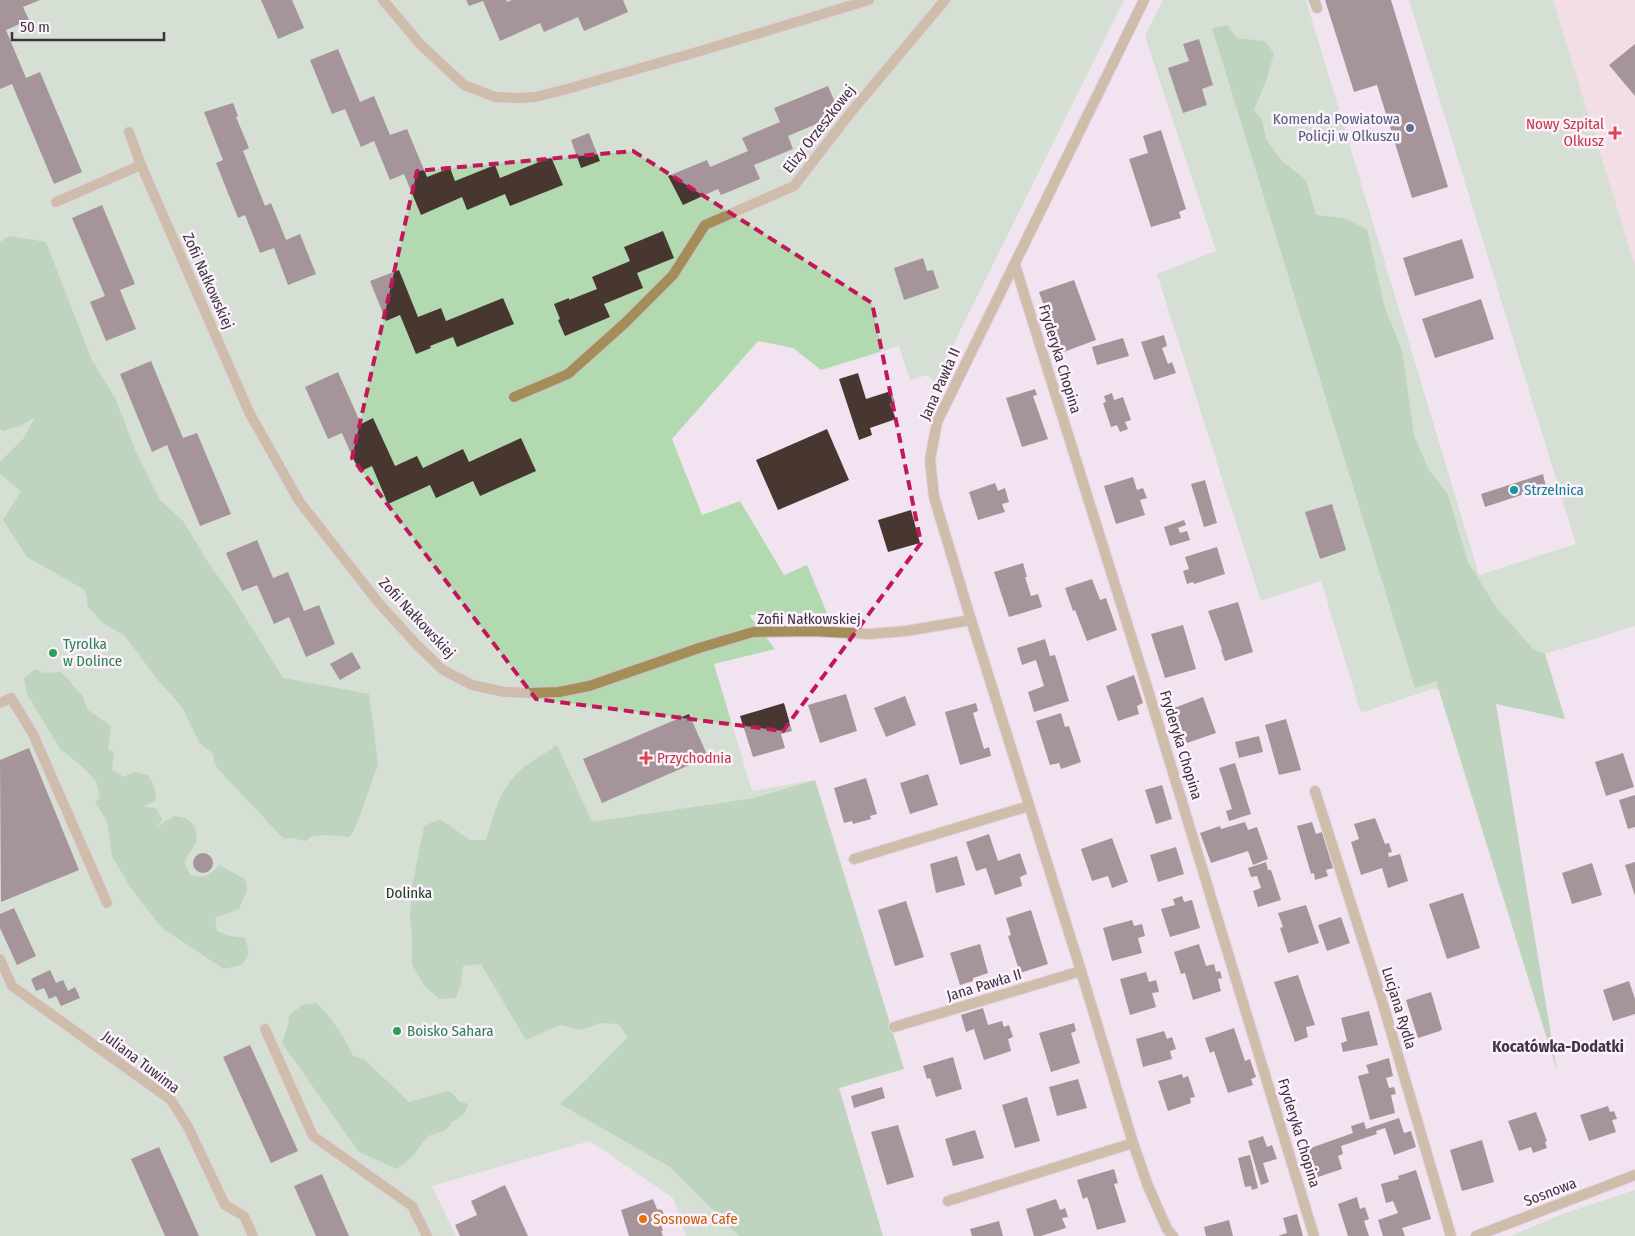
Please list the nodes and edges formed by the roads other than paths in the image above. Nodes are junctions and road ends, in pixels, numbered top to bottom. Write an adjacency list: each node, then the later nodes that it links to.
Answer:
1 (383, 0): 2 (street)
2 (869, 0)
3 (945, 0): 9 (street, Elizy Orzeszkowej)
4 (1144, 0): 8 (street, Jana Pawła II)
5 (128, 132): 6 (street, Zofii Nałkowskiej)
6 (141, 165): 7 (street); 10 (street, Zofii Nałkowskiej)
7 (56, 202)
8 (1015, 265): 10 (street, Jana Pawła II); 26 (street, Fryderyka Chopina)
9 (514, 397)
10 (971, 620): 13 (street, Jana Pawła II)
11 (0, 703): 15 (street)
12 (1315, 791): 27 (street, Lucjana Rydla)
13 (1029, 806): 14 (street); 17 (street, Jana Pawła II)
14 (854, 859)
15 (107, 903)
16 (0, 959): 23 (street, Juliana Tuwima)
17 (1081, 971): 18 (street, Jana Pawła II); 20 (street, Jana Pawła II)
18 (894, 1027)
19 (265, 1029): 24 (street)
20 (1132, 1143): 22 (street); 25 (street, Jana Pawła II)
21 (1635, 1176): 28 (street, Sosnowa)
22 (948, 1201)
23 (253, 1236)
24 (428, 1236)
25 (1173, 1236)
26 (1314, 1236)
27 (1451, 1236)
28 (1476, 1236)

